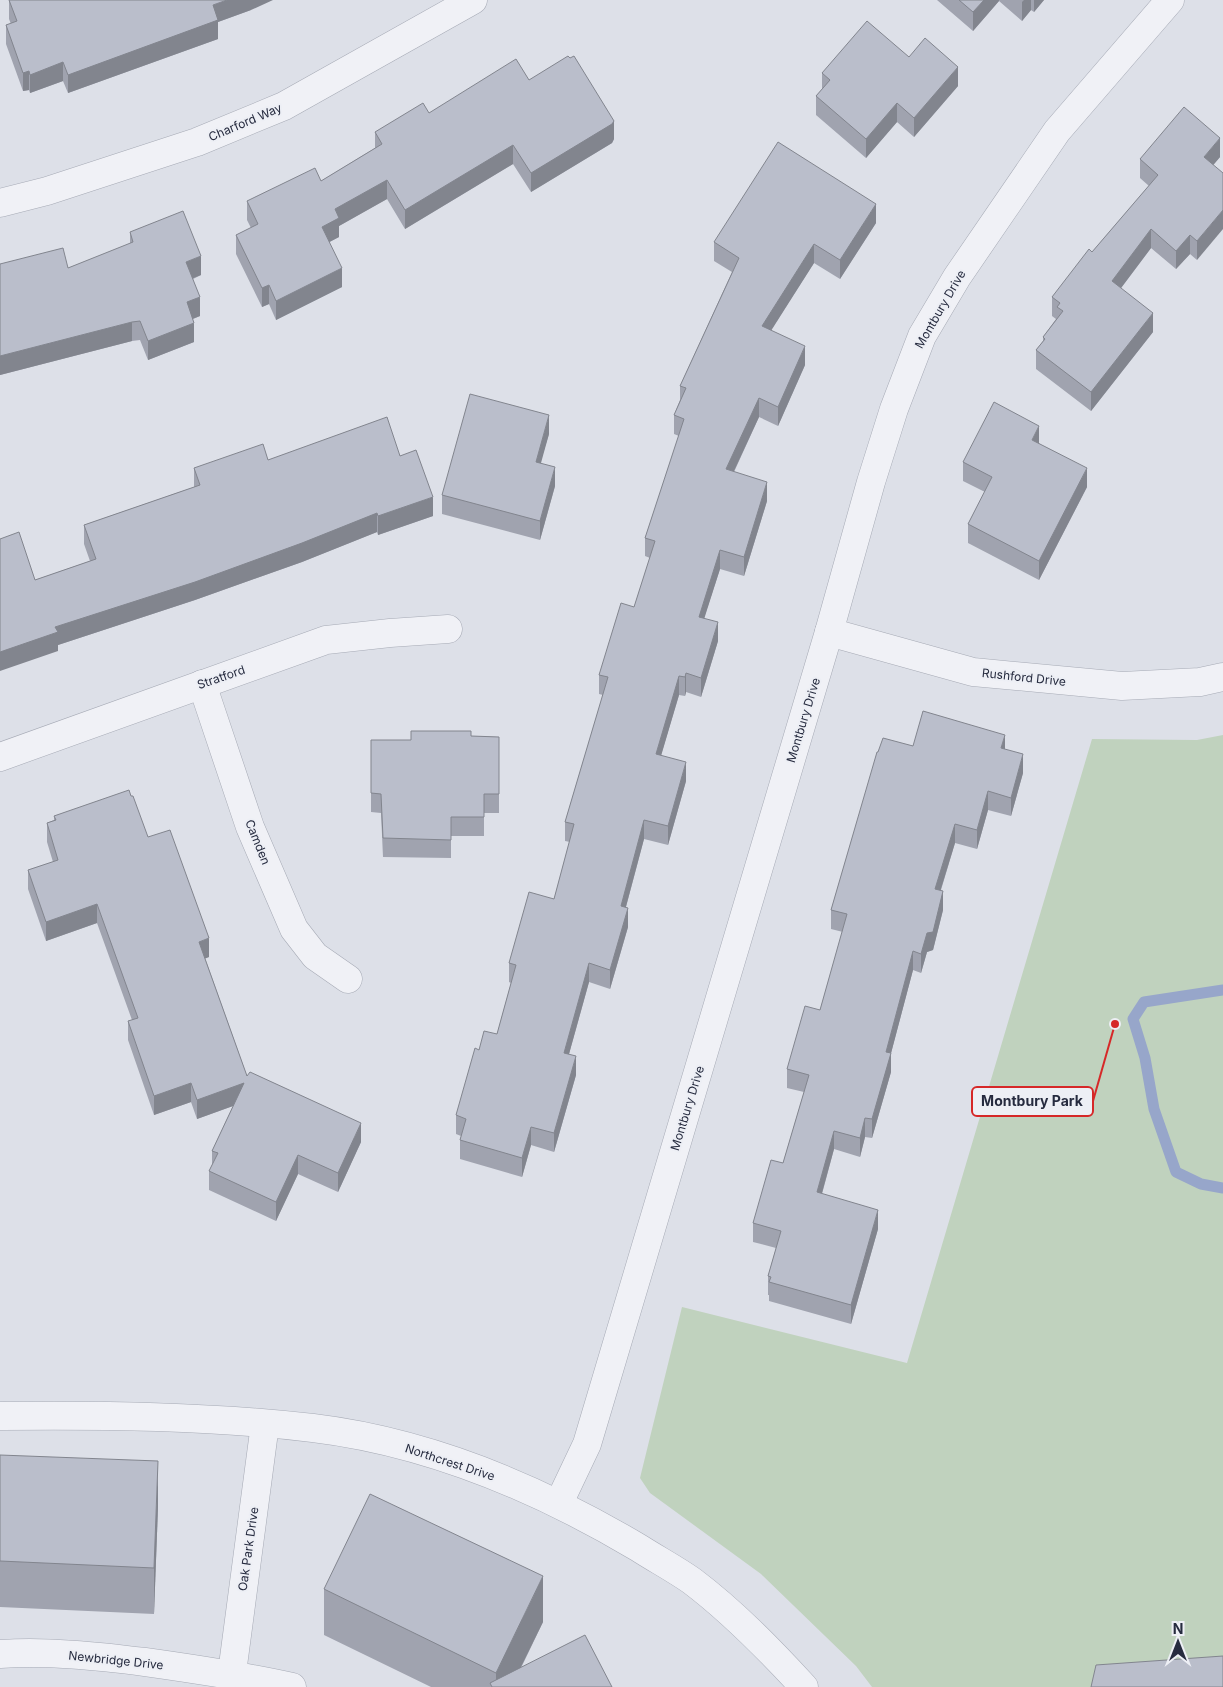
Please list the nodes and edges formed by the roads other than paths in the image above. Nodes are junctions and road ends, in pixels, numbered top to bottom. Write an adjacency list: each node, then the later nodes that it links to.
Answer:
1 (473, 0): 3 (street, Charford Way)
2 (1170, 0): 5 (street, Montbury Drive)
3 (0, 203)
4 (448, 629): 7 (street, Stratford)
5 (829, 632): 6 (street, Rushford Drive); 12 (street, Montbury Drive)
6 (1223, 677)
7 (202, 684): 8 (street, Stratford); 9 (street, Camden)
8 (0, 757)
9 (348, 979)
10 (0, 1416): 11 (street, Northcrest Drive)
11 (265, 1424): 12 (street, Northcrest Drive); 14 (street, Oak Park Drive)
12 (559, 1503): 16 (street, Northcrest Drive)
13 (0, 1654): 14 (street, Newbridge Drive)
14 (232, 1673): 15 (street, Newbridge Drive)
15 (292, 1687)
16 (804, 1687)

